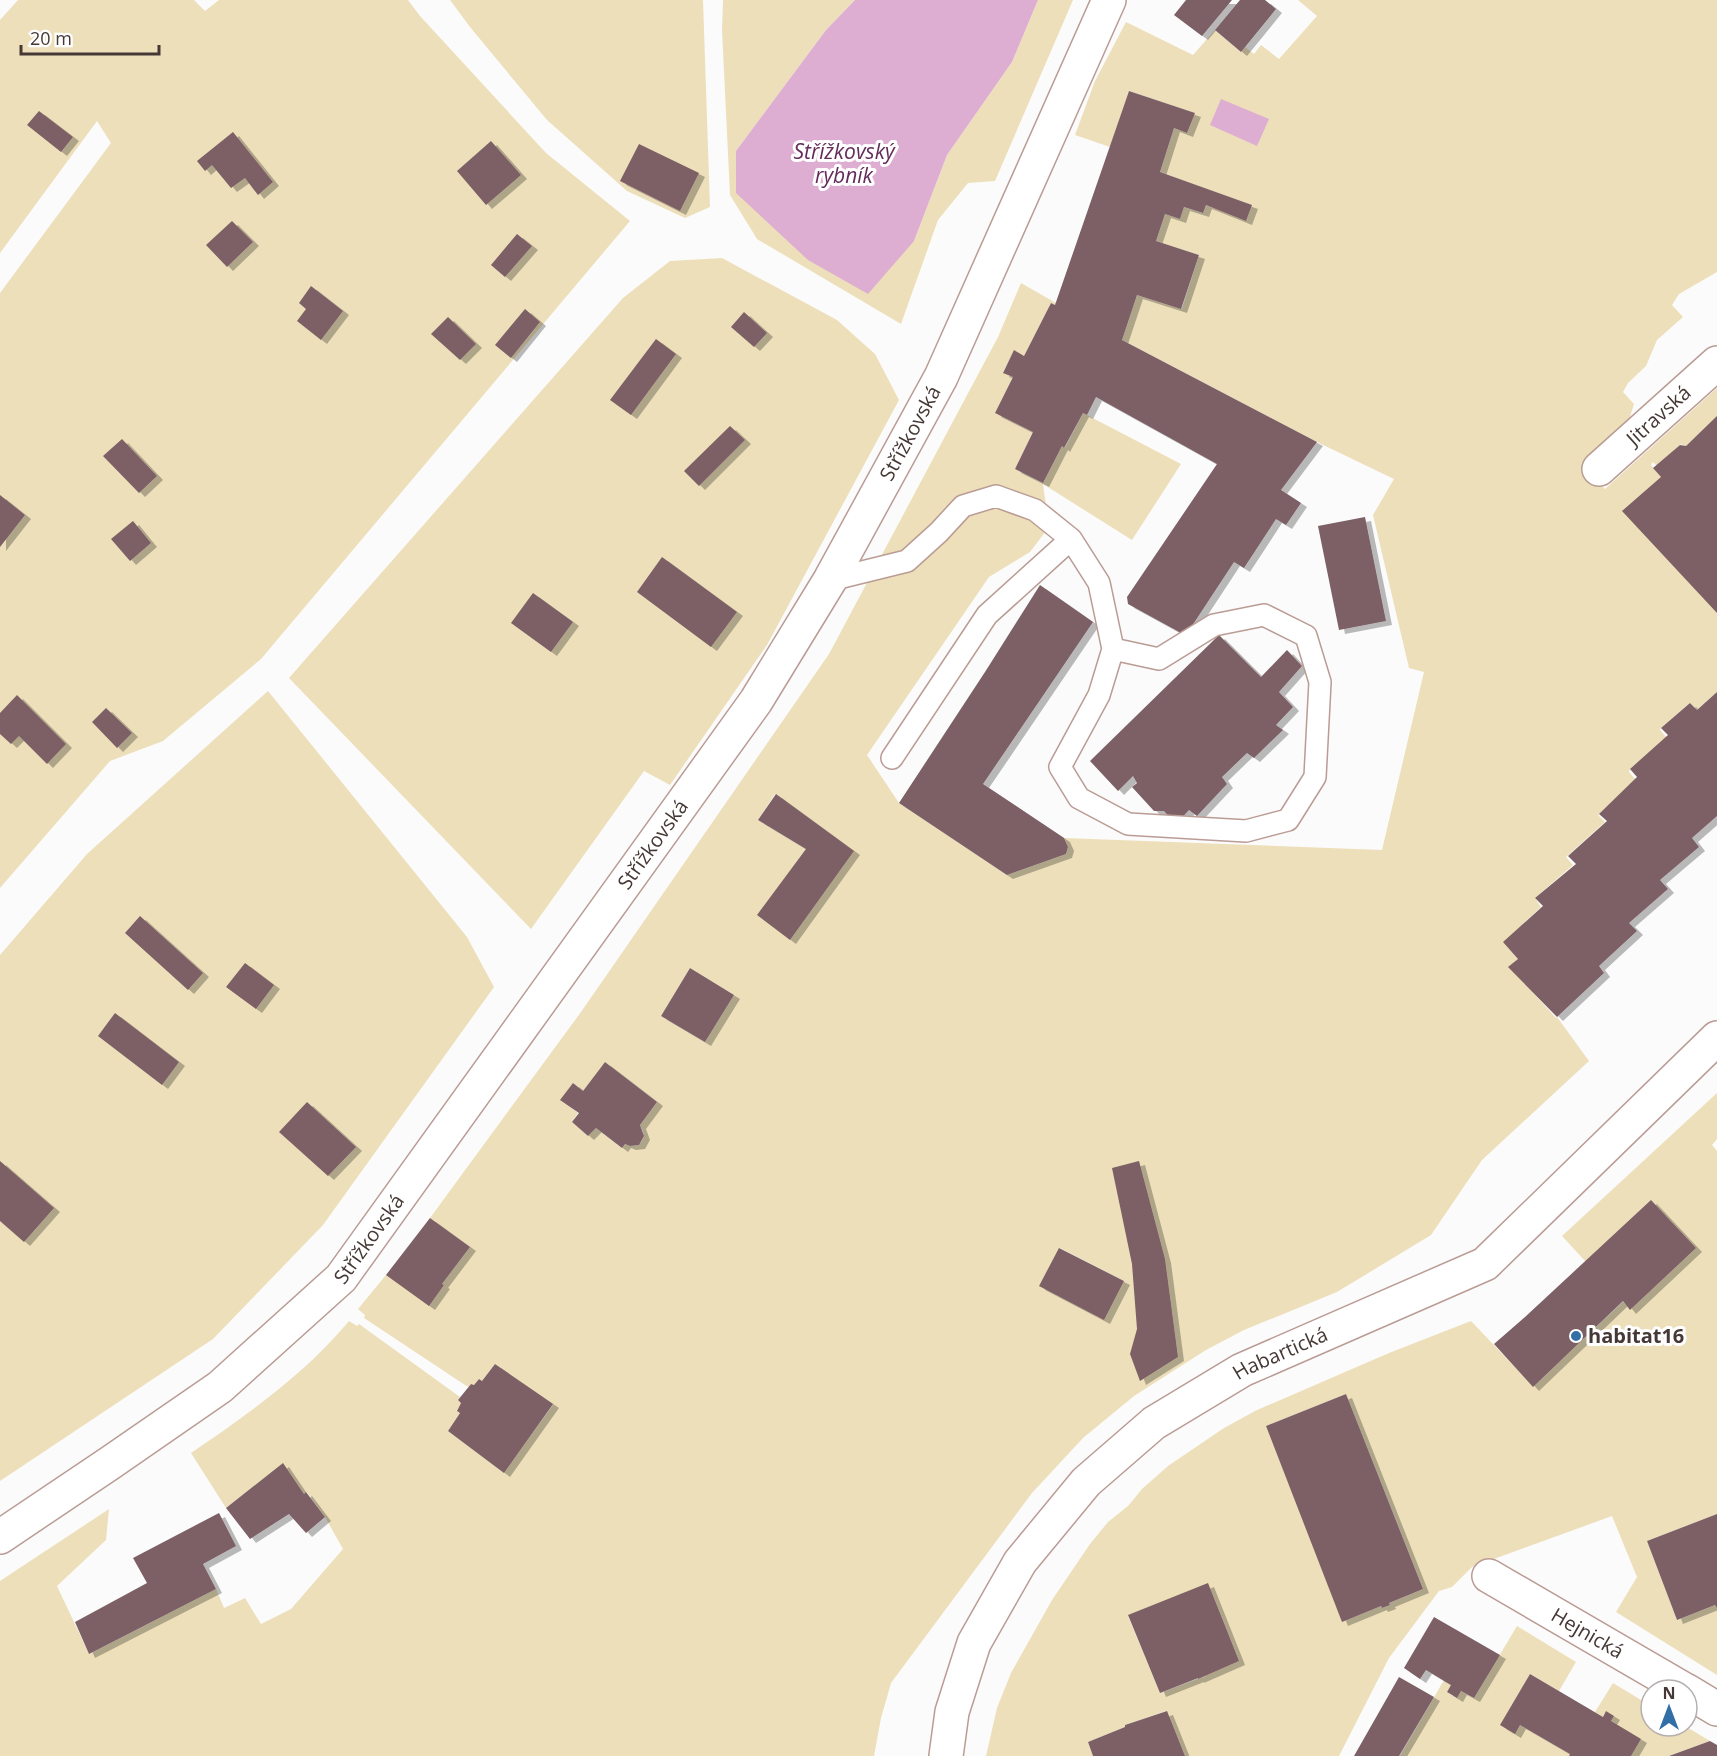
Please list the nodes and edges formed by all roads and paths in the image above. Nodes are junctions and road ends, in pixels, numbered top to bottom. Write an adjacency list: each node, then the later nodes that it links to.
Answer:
1 (1109, 0): 5 (street, Střížkovská)
2 (1717, 363): 3 (street, Jitravská)
3 (1599, 470)
4 (1071, 539): 5 (lane); 6 (lane); 7 (lane)
5 (830, 580): 9 (street, Střížkovská)
6 (1113, 649): 6 (lane)
7 (892, 758)
8 (1717, 1038): 14 (street, Habartická)
9 (0, 1537)
10 (1489, 1576): 11 (street, Hejnická)
11 (1665, 1678)
12 (1699, 1698): 13 (street, Hejnická)
13 (1717, 1709)
14 (946, 1756)

